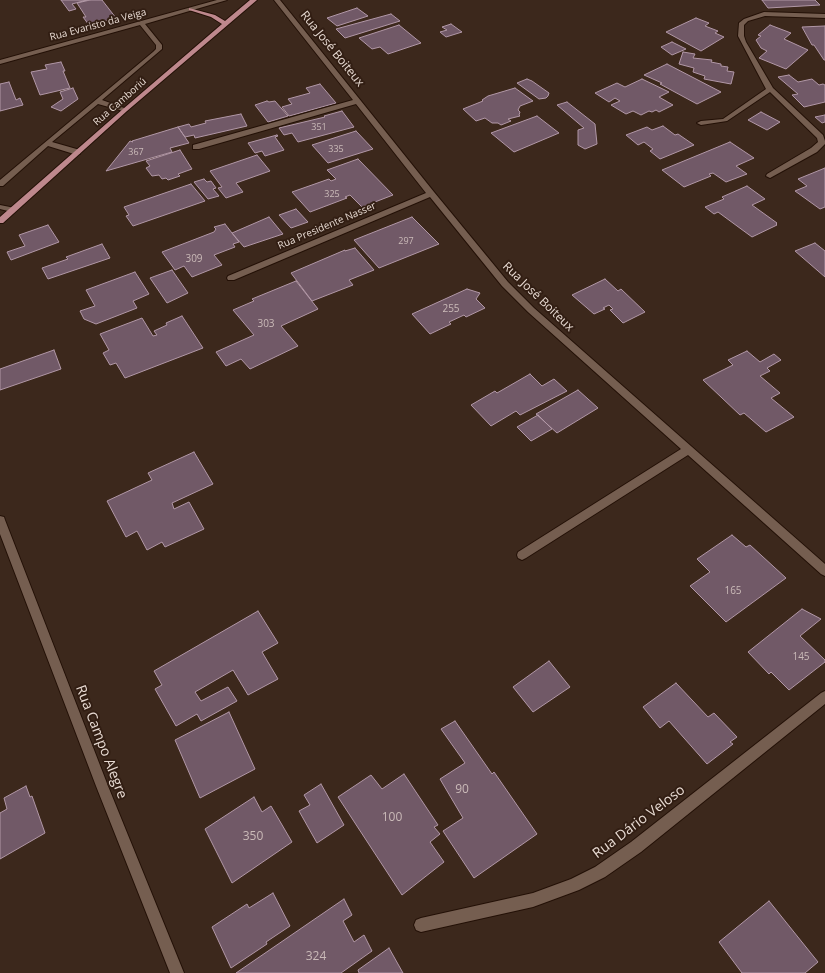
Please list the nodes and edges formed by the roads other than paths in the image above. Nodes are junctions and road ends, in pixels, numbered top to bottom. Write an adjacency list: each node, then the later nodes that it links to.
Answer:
1 (224, 0): 4 (street, Rua Evaristo da Veiga)
2 (254, 0): 7 (main road, Rua Camboriú)
3 (277, 0): 10 (street, Rua José Boiteux)
4 (191, 9): 6 (street, Rua Evaristo da Veiga); 7 (main road)
5 (825, 16): 9 (street)
6 (141, 23): 8 (street, Rua Evaristo da Veiga); 11 (street)
7 (225, 24): 12 (main road, Rua Camboriú)
8 (0, 62)
9 (770, 90): 13 (street); 17 (street)
10 (358, 101): 15 (street); 19 (street, Rua José Boiteux)
11 (97, 102): 12 (street); 14 (street)
12 (125, 110): 16 (main road, Rua Camboriú)
13 (701, 123)
14 (46, 143): 16 (street); 18 (street)
15 (196, 147)
16 (77, 152): 21 (main road, Rua Camboriú)
17 (770, 176)
18 (0, 184)
19 (431, 194): 23 (street, Rua Presidente Nasser); 24 (street, Rua José Boiteux)
20 (0, 207): 21 (street)
21 (12, 210): 22 (main road, Rua Camboriú)
22 (0, 221)
23 (232, 278)
24 (688, 450): 26 (street); 27 (street, Rua José Boiteux)
25 (0, 520): 30 (street, Rua Campo Alegre)
26 (522, 555)
27 (825, 571)
28 (825, 697): 29 (street, Rua Dário Veloso)
29 (421, 925)
30 (177, 973)

